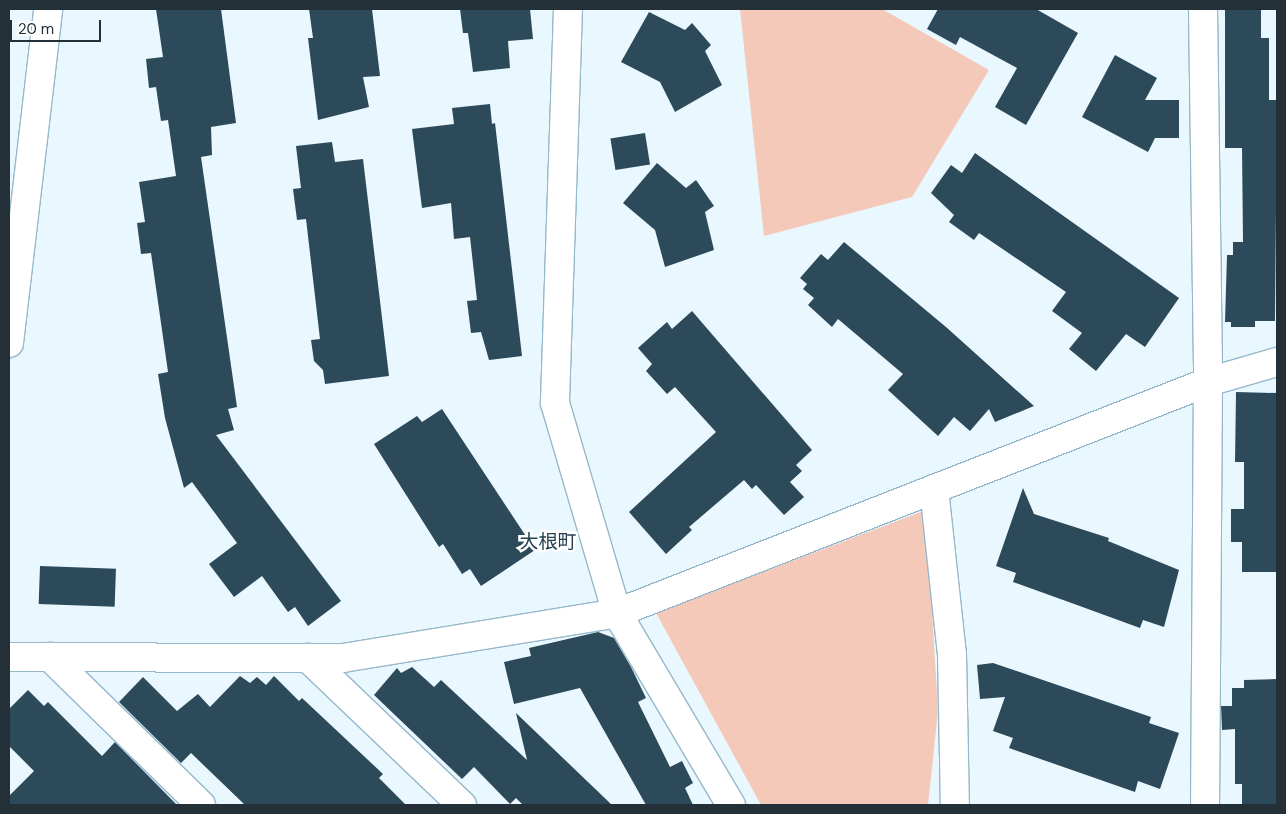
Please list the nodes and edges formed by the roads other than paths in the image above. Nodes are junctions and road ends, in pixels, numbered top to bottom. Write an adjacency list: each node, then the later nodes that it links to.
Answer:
1 (48, 9): 4 (street)
2 (568, 9): 9 (street)
3 (1203, 9): 7 (street)
4 (17, 201): 5 (street)
5 (9, 343)
6 (1277, 362): 7 (street)
7 (1208, 382): 8 (street); 17 (street)
8 (934, 489): 9 (street); 16 (street)
9 (617, 612): 12 (street); 15 (street)
10 (9, 657): 11 (street)
11 (50, 658): 12 (street); 13 (street)
12 (308, 658): 14 (street)
13 (201, 805)
14 (462, 805)
15 (731, 805)
16 (955, 805)
17 (1205, 805)

